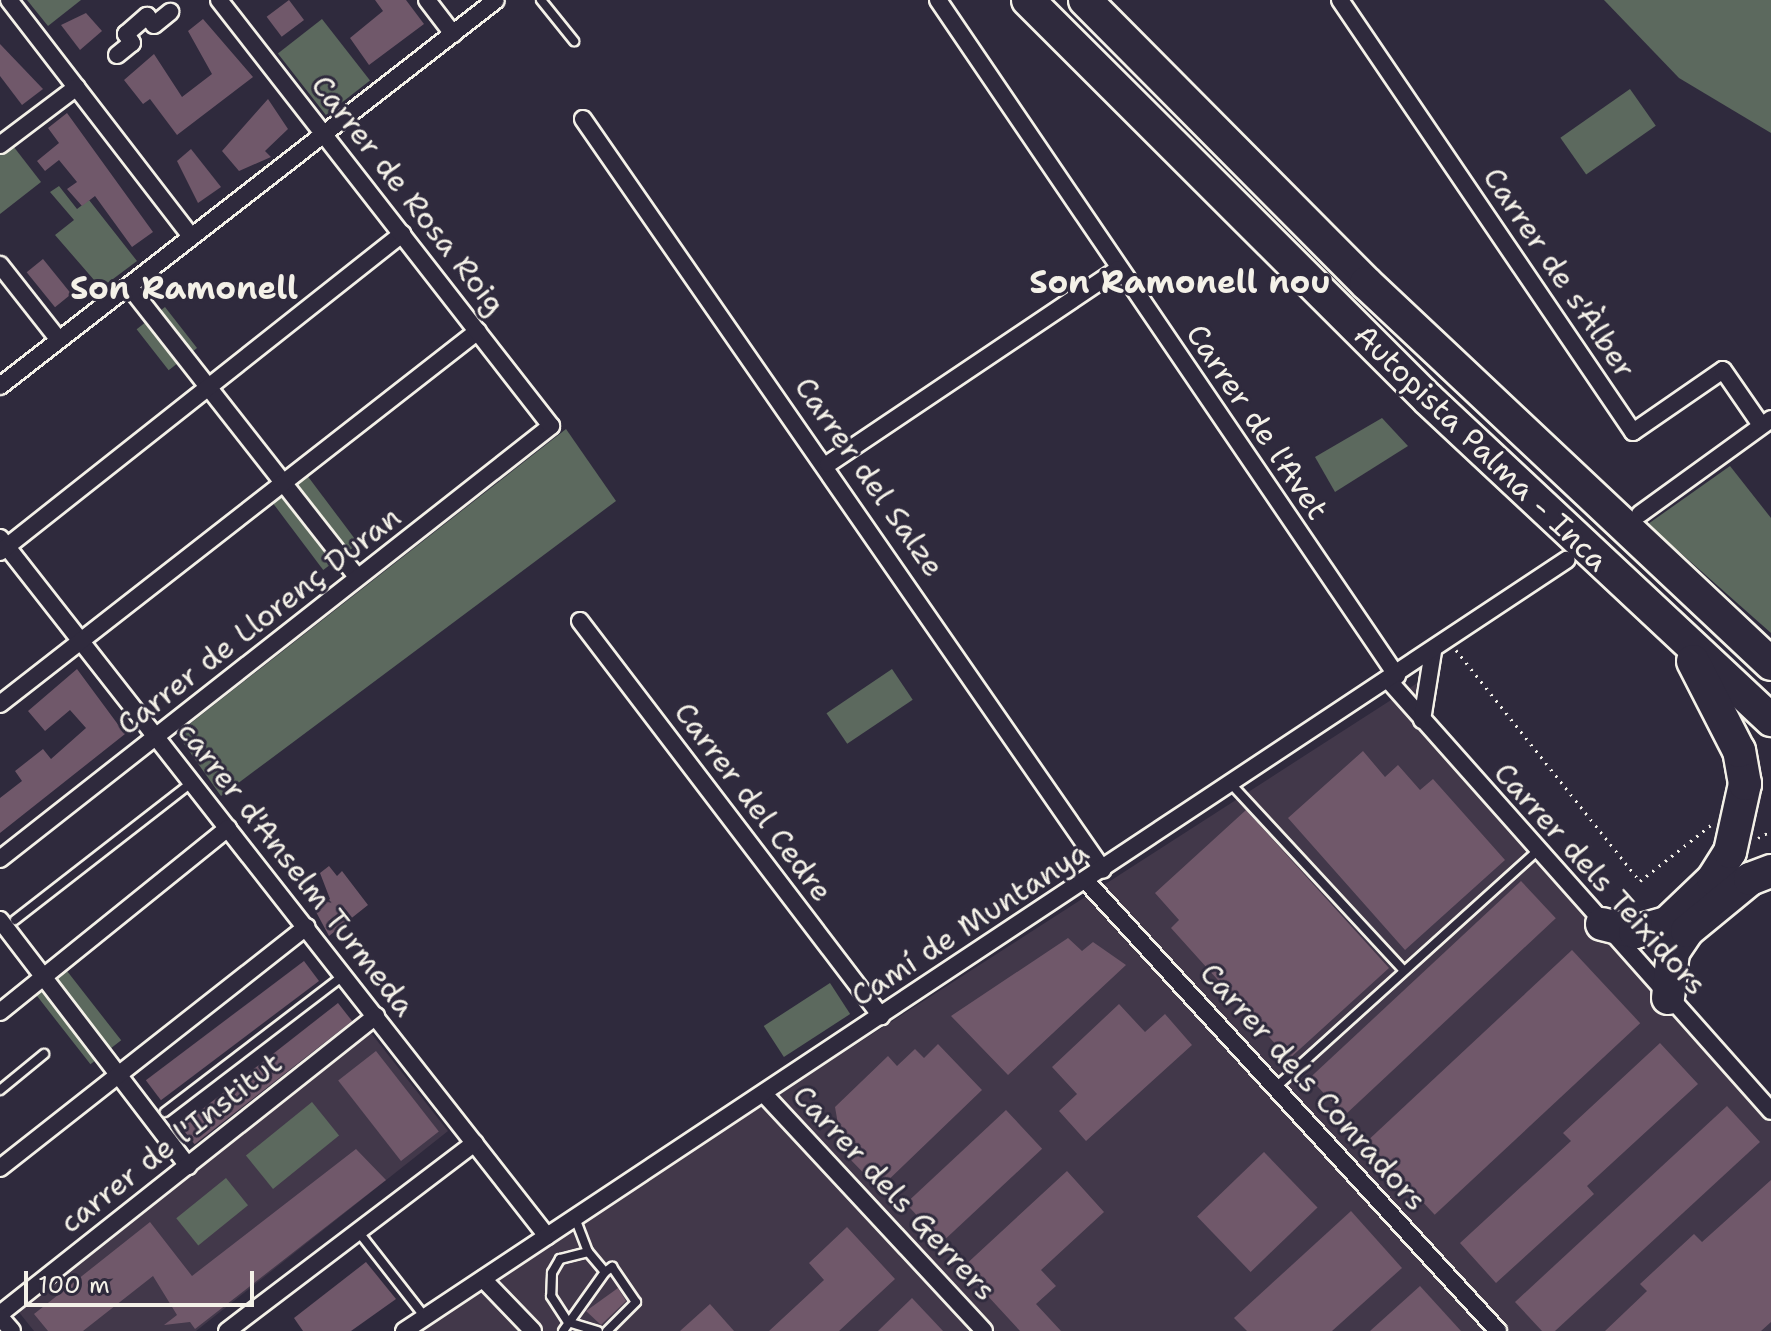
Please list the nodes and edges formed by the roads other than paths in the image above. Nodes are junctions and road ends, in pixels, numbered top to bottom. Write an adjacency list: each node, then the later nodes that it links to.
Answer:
1 (9, 0): 14 (street)
2 (219, 0): 16 (street, Carrer de Rosa Roig)
3 (427, 0): 11 (street)
4 (496, 0): 11 (street)
5 (541, 0): 12 (lane)
6 (938, 0): 21 (street, Carrer de l'Avet)
7 (1028, 0): 36 (highway, Autopista Palma - Inca)
8 (1085, 0): 39 (highway, Autopista Palma - Inca)
9 (1340, 0): 27 (street, Carrer de s'Àlber)
10 (170, 12): 13 (street)
11 (453, 34): 16 (street)
12 (574, 41)
13 (117, 55)
14 (77, 87): 17 (street); 19 (street)
15 (583, 119): 29 (street, Carrer del Salze)
16 (325, 133): 18 (street, Carrer de Rosa Roig); 19 (street)
17 (0, 145)
18 (402, 234): 23 (street, Carrer de Rosa Roig); 26 (street)
19 (191, 236): 22 (street)
20 (0, 265): 24 (street)
21 (1118, 269): 29 (street); 40 (street, Carrer de l'Avet)
22 (129, 286): 24 (street); 26 (street)
23 (478, 331): 28 (street, Carrer de Rosa Roig); 30 (street)
24 (59, 340): 25 (street)
25 (0, 386)
26 (207, 388): 30 (street); 32 (street)
27 (1766, 422): 31 (street)
28 (551, 426): 34 (street, Carrer de Llorenç Duran)
29 (828, 464): 50 (street, Carrer del Salze)
30 (282, 481): 34 (street); 37 (street)
31 (1640, 514)
32 (2, 545): 37 (street, carrer d'Anselm Turmeda)
33 (1566, 560): 38 (street, Camí de Muntanya)
34 (357, 577): 44 (street, Carrer de Llorenç Duran)
35 (580, 621): 62 (street, Carrer del Cedre)
36 (1677, 634): 43 (highway, Autopista Palma - Inca); 54 (highway)
37 (81, 641): 41 (street); 44 (street, carrer d'Anselm Turmeda)
38 (1433, 651): 40 (street, Camí de Muntanya); 42 (street)
39 (1771, 664)
40 (1393, 678): 42 (street, Carrer dels Teixidors); 46 (street, Camí de Muntanya)
41 (0, 704)
42 (1422, 720): 48 (street, Carrer dels Teixidors)
43 (1771, 720)
44 (156, 737): 45 (street, carrer d'Anselm Turmeda); 49 (street, Carrer de Llorenç Duran)
45 (191, 783): 47 (street, carrer d'Anselm Turmeda); 53 (lane)
46 (1232, 785): 50 (street, Camí de Muntanya); 56 (lane)
47 (228, 828): 55 (street, carrer d'Anselm Turmeda); 58 (street)
48 (1536, 852): 54 (street, Carrer dels Teixidors); 56 (lane)
49 (0, 859)
50 (1103, 870): 52 (street, Camí de Muntanya)
51 (1771, 871): 59 (highway)
52 (1086, 881): 62 (street, Camí de Muntanya); 65 (street, Carrer dels Conradors)
53 (7, 920): 58 (street)
54 (1602, 924): 59 (street, Carrer dels Teixidors)
55 (306, 927): 57 (street, carrer d'Anselm Turmeda); 64 (street)
56 (1404, 971): 65 (lane)
57 (344, 976): 61 (street, carrer d'Anselm Turmeda); 69 (lane)
58 (44, 977): 60 (street); 64 (street)
59 (1668, 998): 68 (street, Carrer dels Teixidors)
60 (0, 1012)
61 (376, 1016): 70 (street, carrer d'Anselm Turmeda); 71 (street, carrer de l'Institut)
62 (881, 1016): 67 (street, Camí de Muntanya)
63 (44, 1054): 66 (lane)
64 (116, 1076): 71 (street); 72 (street)
65 (1276, 1087): 89 (street, Carrer dels Conradors)
66 (0, 1090)
67 (764, 1094): 73 (street, Camí de Muntanya); 88 (street, Carrer dels Gerrers)
68 (1771, 1111)
69 (165, 1112)
70 (475, 1143): 74 (street); 75 (street, carrer d'Anselm Turmeda)
71 (188, 1166): 79 (street, carrer de l'Institut)
72 (0, 1168)
73 (575, 1218): 75 (street, Camí de Muntanya); 76 (lane)
74 (357, 1230): 80 (lane); 83 (street)
75 (547, 1236): 78 (street, Camí de Muntanya)
76 (588, 1252): 77 (lane); 81 (lane)
77 (605, 1272): 81 (lane); 87 (lane)
78 (483, 1279): 80 (street, Camí de Muntanya); 85 (street)
79 (0, 1315): 82 (street)
80 (425, 1317): 84 (street, Camí de Muntanya)
81 (565, 1327): 86 (lane)
82 (12, 1331)
83 (227, 1331)
84 (404, 1331)
85 (533, 1331)
86 (598, 1331)
87 (607, 1331)
88 (984, 1331)
89 (1498, 1331)

